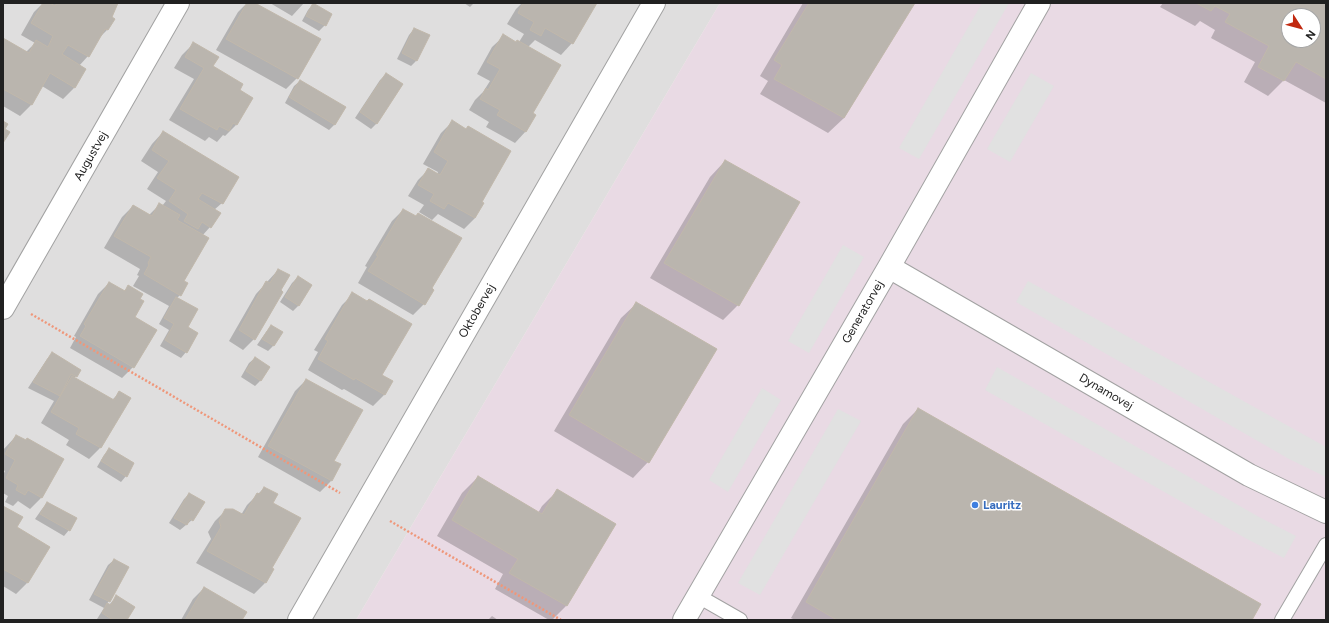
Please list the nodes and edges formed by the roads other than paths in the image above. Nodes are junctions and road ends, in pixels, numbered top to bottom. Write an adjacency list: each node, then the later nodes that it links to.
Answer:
1 (178, 3): 5 (street, Augustvej)
2 (654, 3): 9 (street, Oktobervej)
3 (1039, 3): 4 (street, Generatorvej)
4 (889, 267): 6 (street, Dynamovej); 8 (street, Generatorvej)
5 (5, 304)
6 (1326, 512)
7 (1326, 545): 12 (lane)
8 (698, 596): 10 (street, Generatorvej); 11 (lane)
9 (299, 620)
10 (684, 620)
11 (740, 620)
12 (1282, 620)

